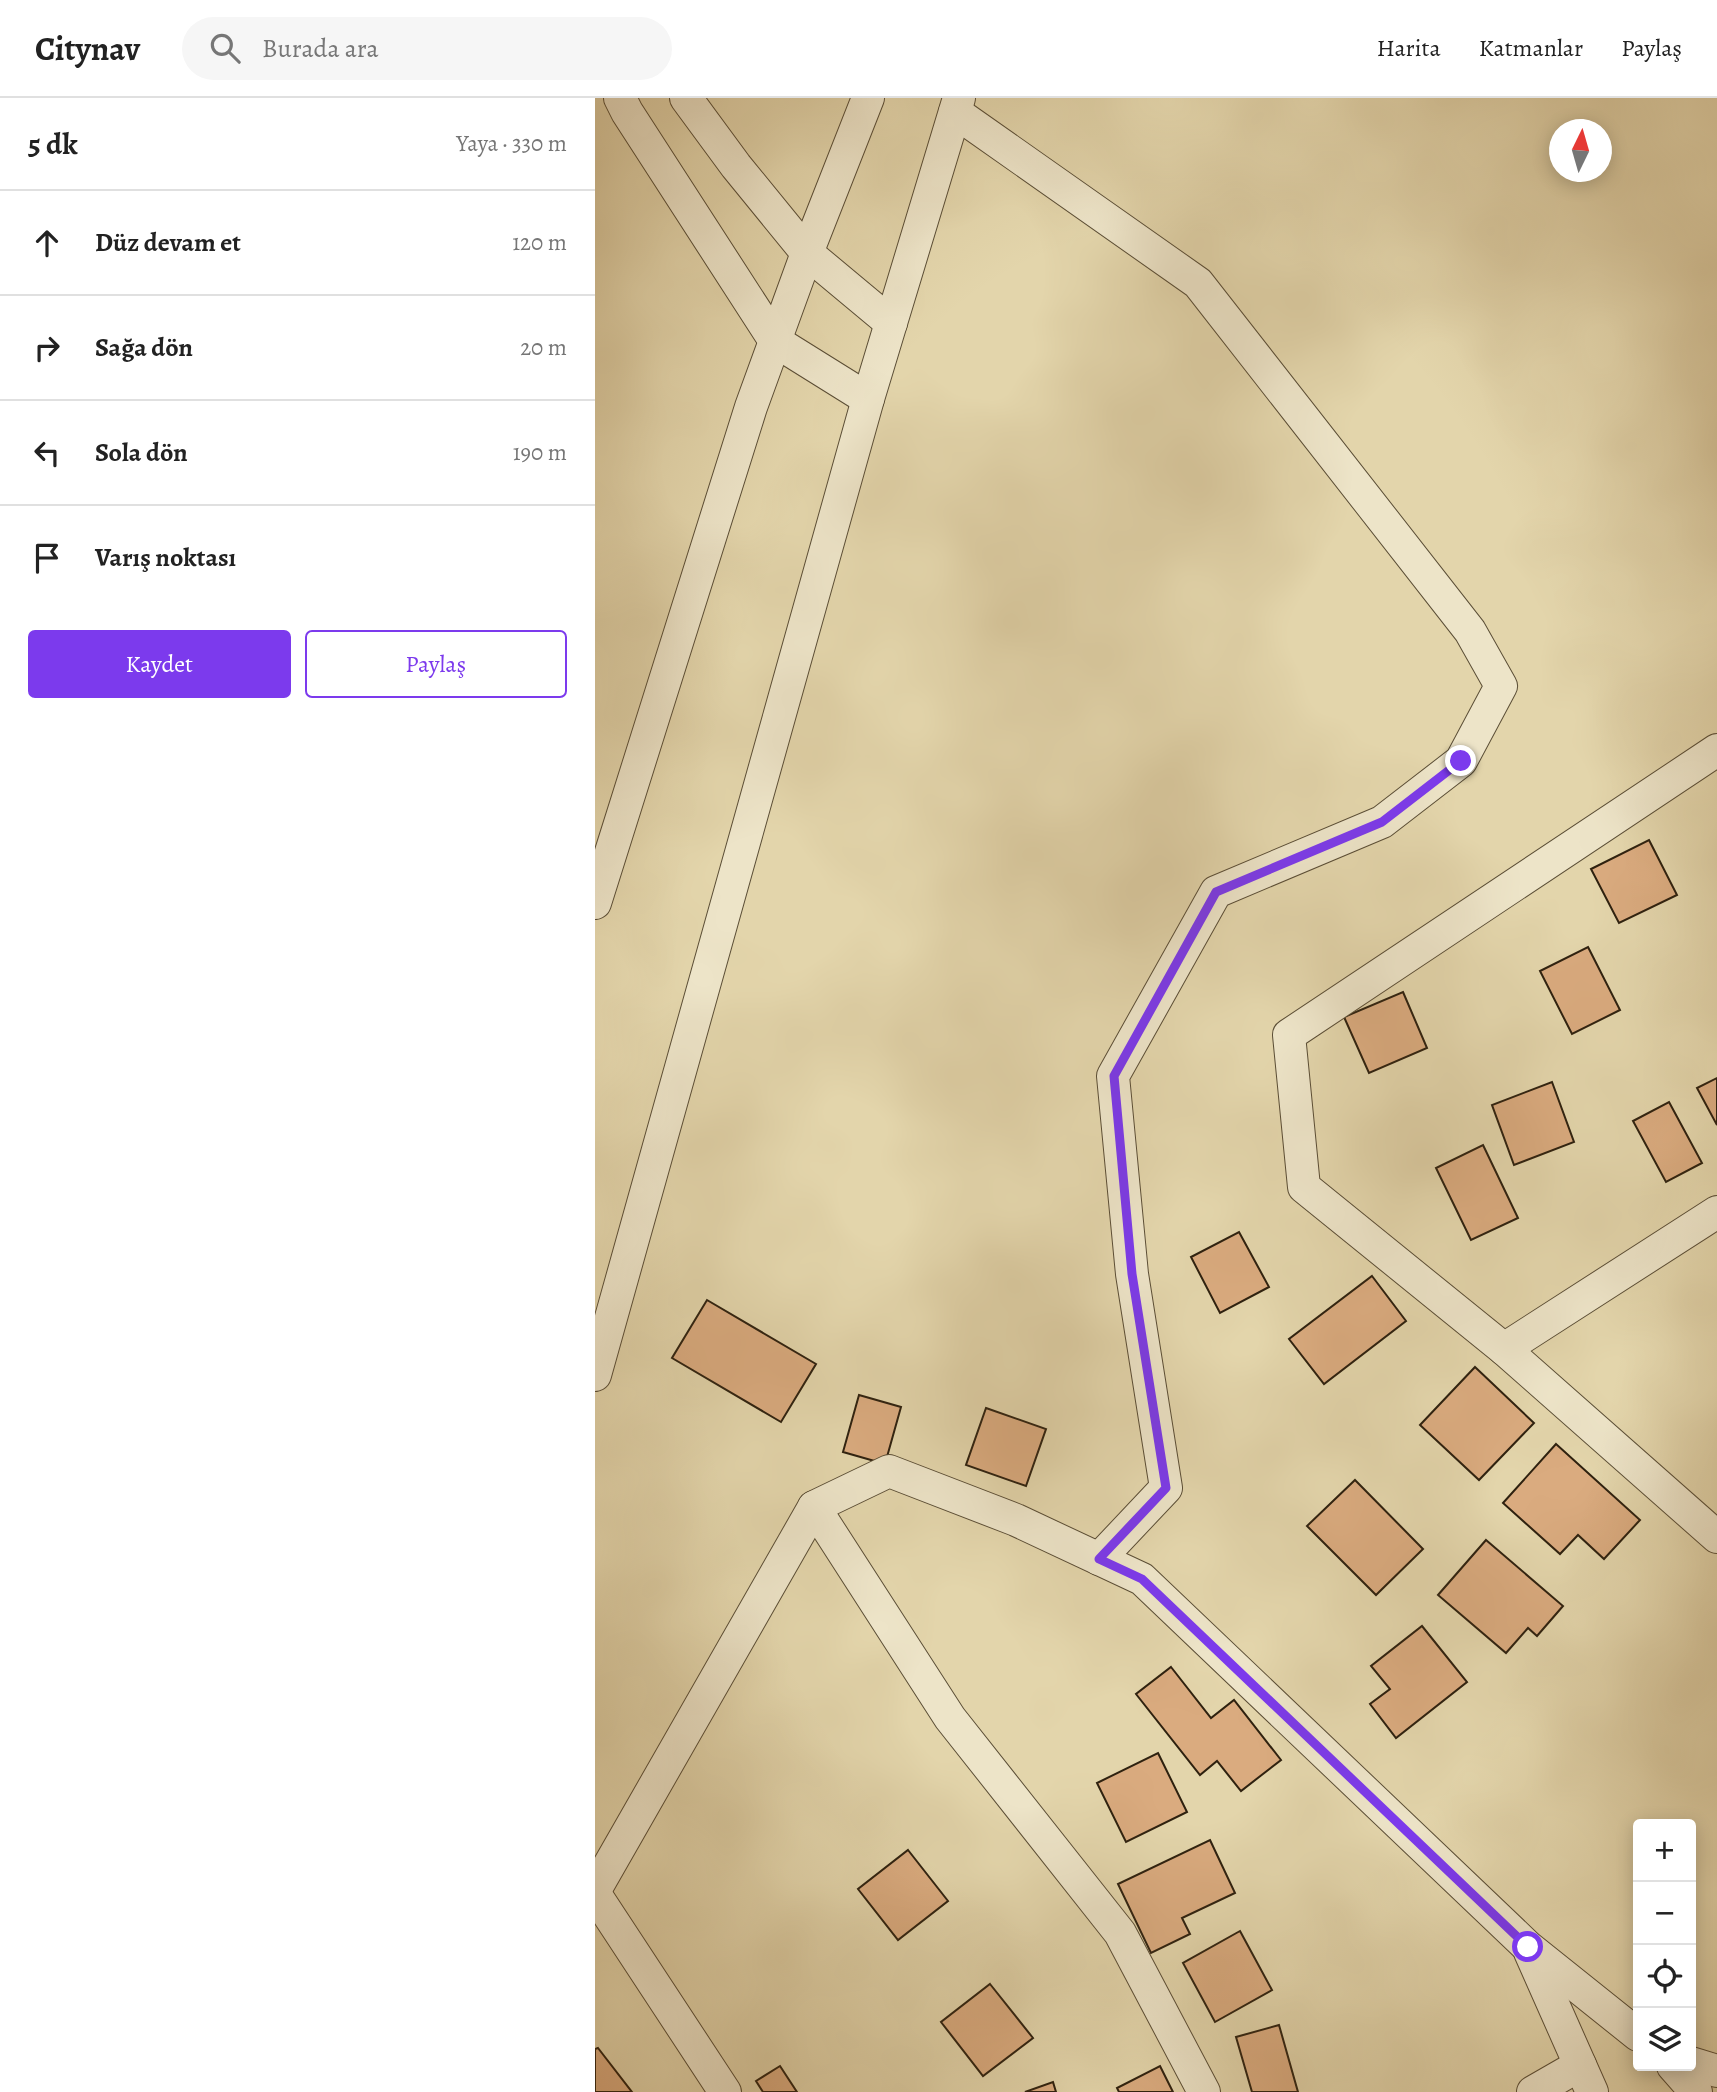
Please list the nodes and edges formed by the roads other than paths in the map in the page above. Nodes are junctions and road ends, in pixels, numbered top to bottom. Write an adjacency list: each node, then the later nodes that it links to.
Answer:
1 (620, 98): 7 (street)
2 (686, 98): 5 (street)
3 (868, 98): 5 (street)
4 (957, 105): 6 (street); 16 (street)
5 (807, 253): 6 (street); 7 (street)
6 (891, 323): 8 (street)
7 (775, 341): 8 (street); 10 (street)
8 (868, 399): 13 (street)
9 (1717, 750): 12 (street)
10 (595, 903)
11 (1717, 1212): 12 (street)
12 (1504, 1349): 15 (street)
13 (595, 1375)
14 (814, 1507): 16 (street); 17 (street); 25 (street)
15 (1717, 1536)
16 (1099, 1559): 18 (street)
17 (595, 1892): 24 (street)
18 (1528, 1947): 19 (street); 23 (street)
19 (1633, 2031)
20 (1696, 2065): 22 (street)
21 (1678, 2071): 27 (street)
22 (1717, 2071)
23 (1586, 2078): 26 (street)
24 (725, 2092)
25 (1204, 2092)
26 (1533, 2092)
27 (1696, 2092)

